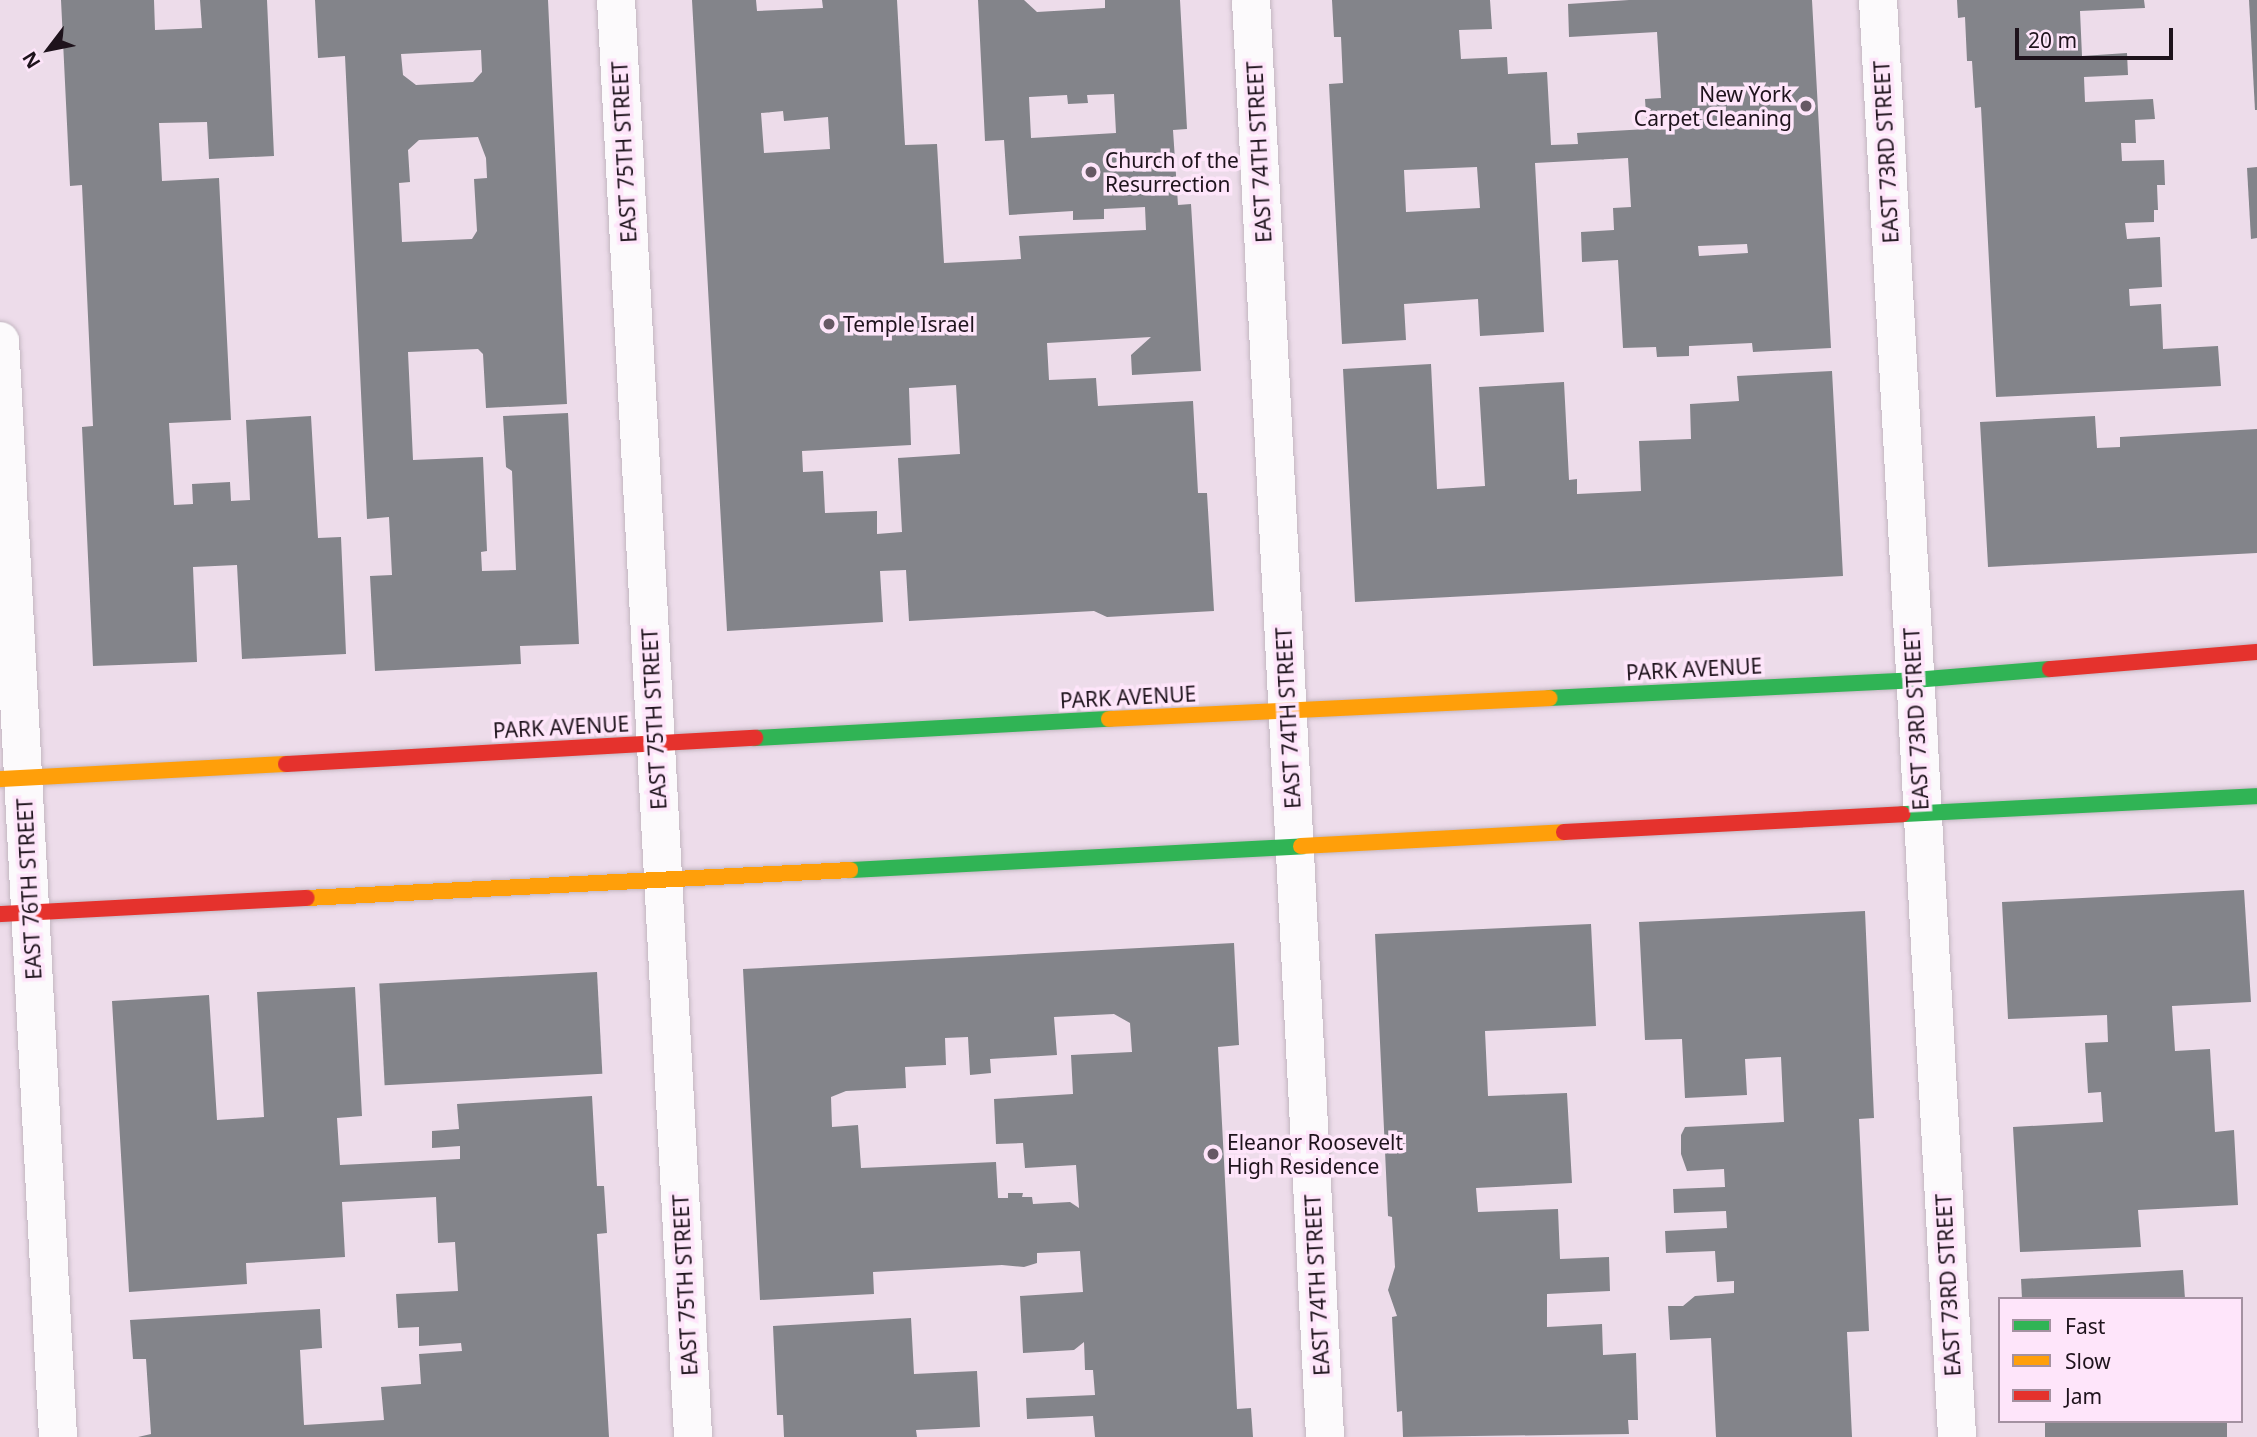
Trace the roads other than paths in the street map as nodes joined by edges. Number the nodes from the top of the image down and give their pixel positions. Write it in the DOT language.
graph roads {
  1 [pos="616,0"];
  2 [pos="1251,0"];
  3 [pos="1878,0"];
  4 [pos="0,341"];
  5 [pos="2257,652"];
  6 [pos="1914,680"];
  7 [pos="1287,710"];
  8 [pos="654,743"];
  9 [pos="11,779"];
  10 [pos="2257,796"];
  11 [pos="1922,814"];
  12 [pos="1295,845"];
  13 [pos="663,880"];
  14 [pos="15,913"];
  15 [pos="58,1437"];
  16 [pos="693,1437"];
  17 [pos="1325,1437"];
  18 [pos="1957,1437"];
  1 -- 8 [label="street, EAST 75TH STREET"];
  2 -- 7 [label="street, EAST 74TH STREET"];
  3 -- 6 [label="street, EAST 73RD STREET"];
  4 -- 9 [label="street, EAST 76TH STREET"];
  5 -- 6 [label="main road, PARK AVENUE"];
  6 -- 7 [label="main road, PARK AVENUE"];
  6 -- 11 [label="street, EAST 73RD STREET"];
  7 -- 8 [label="main road, PARK AVENUE"];
  7 -- 12 [label="street, EAST 74TH STREET"];
  8 -- 9 [label="main road, PARK AVENUE"];
  8 -- 13 [label="street, EAST 75TH STREET"];
  9 -- 14 [label="street, EAST 76TH STREET"];
  10 -- 11 [label="main road"];
  11 -- 12 [label="main road"];
  11 -- 18 [label="street, EAST 73RD STREET"];
  12 -- 13 [label="main road"];
  12 -- 17 [label="street, EAST 74TH STREET"];
  13 -- 14 [label="main road"];
  13 -- 16 [label="street, EAST 75TH STREET"];
  14 -- 15 [label="street, EAST 76TH STREET"];
}
